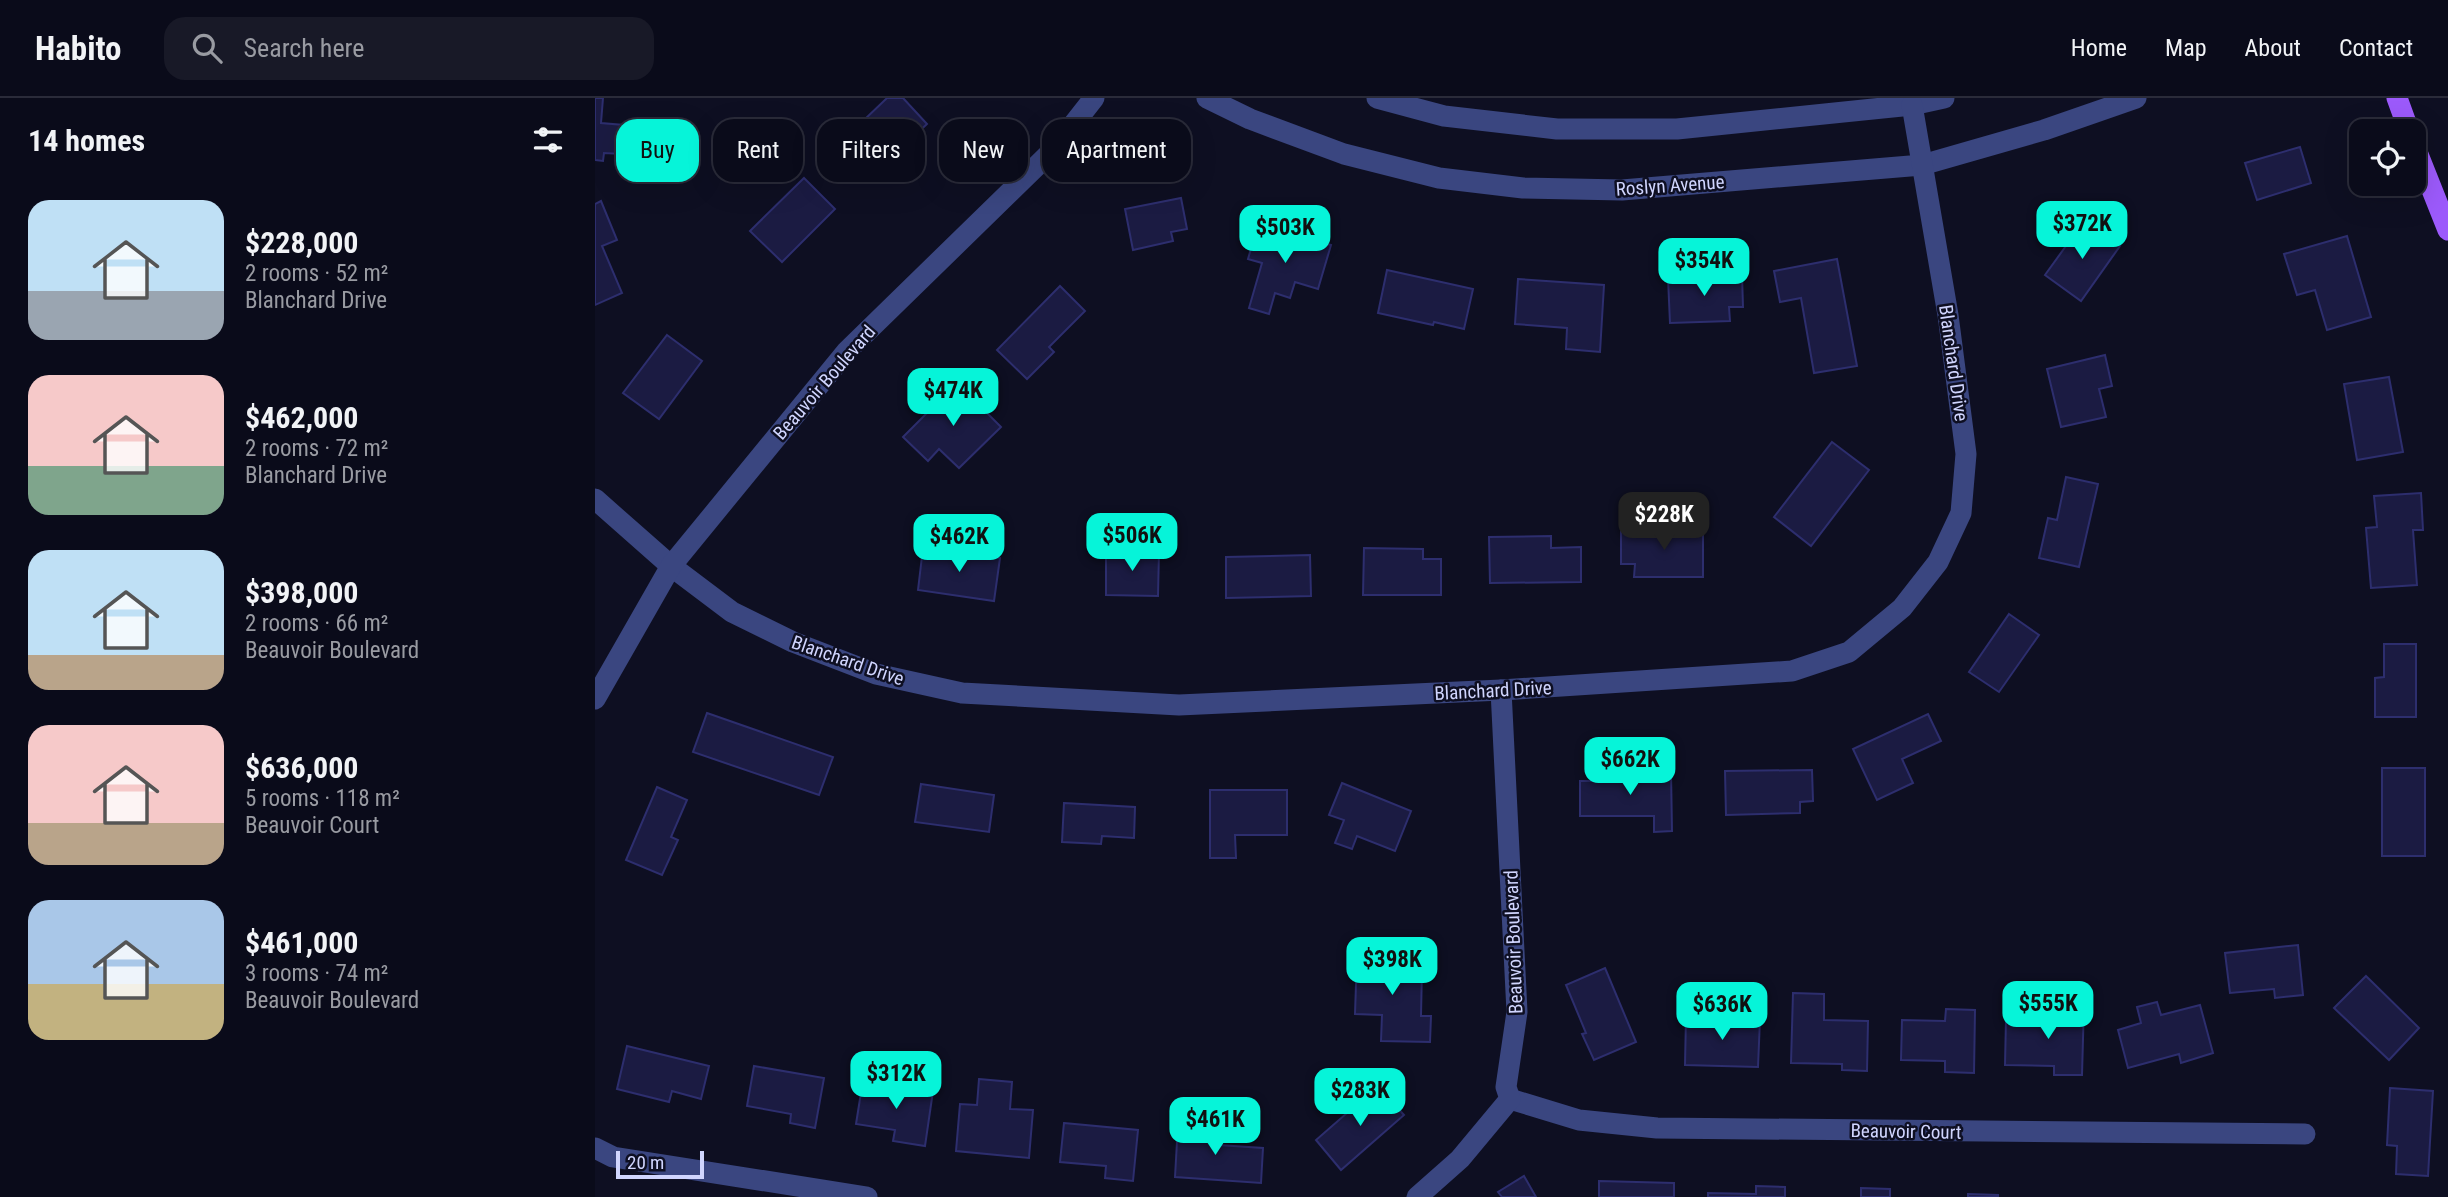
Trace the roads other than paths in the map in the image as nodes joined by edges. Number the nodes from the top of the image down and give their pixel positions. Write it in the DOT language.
graph roads {
  1 [pos="1094,98"];
  2 [pos="1207,98"];
  3 [pos="1377,98"];
  4 [pos="1944,98"];
  5 [pos="2136,98"];
  6 [pos="2397,98"];
  7 [pos="1912,105"];
  8 [pos="2405,119"];
  9 [pos="1921,165"];
  10 [pos="2426,175"];
  11 [pos="2448,230"];
  12 [pos="595,499"];
  13 [pos="671,566"];
  14 [pos="1501,690"];
  15 [pos="595,699"];
  16 [pos="1510,1099"];
  17 [pos="2305,1134"];
  18 [pos="595,1148"];
  19 [pos="867,1197"];
  20 [pos="1417,1197"];
  1 -- 13 [label="street, Beauvoir Boulevard"];
  2 -- 9 [label="street, Roslyn Avenue"];
  3 -- 7 [label="street"];
  4 -- 7 [label="street"];
  5 -- 9 [label="street, Roslyn Avenue"];
  6 -- 8 [label="main road"];
  7 -- 9 [label="street, Blanchard Drive"];
  9 -- 14 [label="street, Blanchard Drive"];
  10 -- 11 [label="main road"];
  12 -- 13 [label="street, Blanchard Drive"];
  13 -- 14 [label="street, Blanchard Drive"];
  13 -- 15 [label="street, Beauvoir Boulevard"];
  14 -- 16 [label="street, Beauvoir Boulevard"];
  16 -- 17 [label="street, Beauvoir Court"];
  16 -- 20 [label="street"];
  18 -- 19 [label="street"];
}
